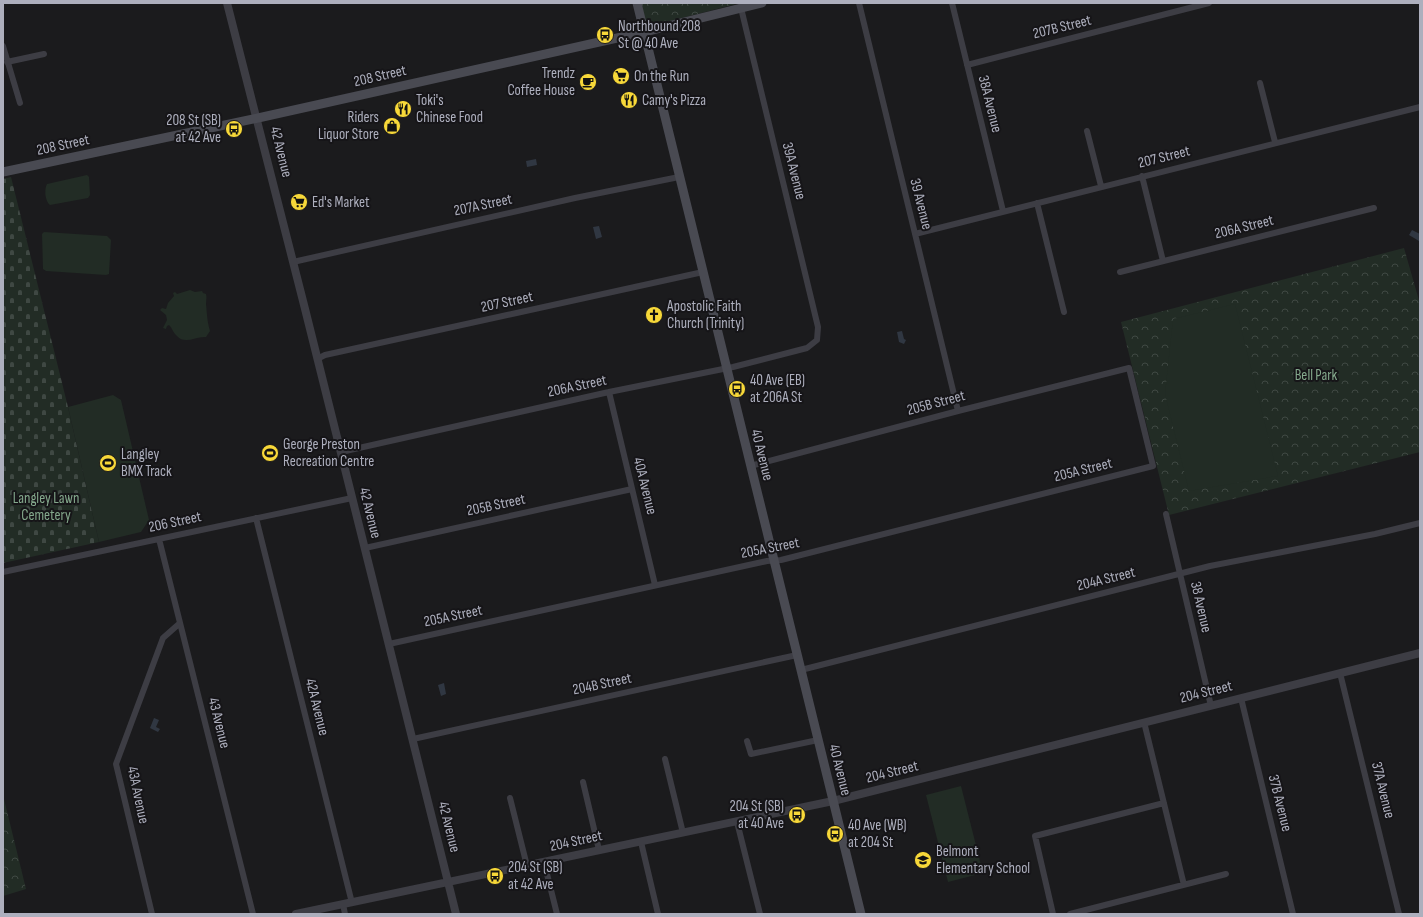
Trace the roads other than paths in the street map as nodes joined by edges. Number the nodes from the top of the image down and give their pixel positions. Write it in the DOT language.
graph roads {
  1 [pos="227,3"];
  2 [pos="637,3"];
  3 [pos="762,3"];
  4 [pos="859,3"];
  5 [pos="952,3"];
  6 [pos="1209,3"];
  7 [pos="741,8"];
  8 [pos="644,32"];
  9 [pos="3,46"];
  10 [pos="44,54"];
  11 [pos="8,62"];
  12 [pos="967,65"];
  13 [pos="1260,83"];
  14 [pos="20,103"];
  15 [pos="1420,107"];
  16 [pos="258,118"];
  17 [pos="1087,131"];
  18 [pos="1275,142"];
  19 [pos="3,172"];
  20 [pos="1142,176"];
  21 [pos="679,177"];
  22 [pos="1101,186"];
  23 [pos="1037,203"];
  24 [pos="1374,208"];
  25 [pos="1003,211"];
  26 [pos="915,234"];
  27 [pos="1163,261"];
  28 [pos="293,262"];
  29 [pos="703,272"];
  30 [pos="1120,272"];
  31 [pos="1064,312"];
  32 [pos="817,340"];
  33 [pos="317,359"];
  34 [pos="726,367"];
  35 [pos="609,392"];
  36 [pos="958,411"];
  37 [pos="340,452"];
  38 [pos="750,466"];
  39 [pos="1153,466"];
  40 [pos="632,489"];
  41 [pos="352,498"];
  42 [pos="1166,514"];
  43 [pos="256,518"];
  44 [pos="1420,523"];
  45 [pos="159,539"];
  46 [pos="365,548"];
  47 [pos="774,560"];
  48 [pos="3,572"];
  49 [pos="1180,574"];
  50 [pos="655,585"];
  51 [pos="180,623"];
  52 [pos="389,644"];
  53 [pos="1420,653"];
  54 [pos="797,655"];
  55 [pos="801,670"];
  56 [pos="1340,673"];
  57 [pos="1241,698"];
  58 [pos="1211,706"];
  59 [pos="1144,722"];
  60 [pos="413,739"];
  61 [pos="818,740"];
  62 [pos="747,741"];
  63 [pos="665,759"];
  64 [pos="583,782"];
  65 [pos="510,798"];
  66 [pos="833,801"];
  67 [pos="1164,803"];
  68 [pos="737,822"];
  69 [pos="683,833"];
  70 [pos="641,842"];
  71 [pos="599,850"];
  72 [pos="544,862"];
  73 [pos="527,866"];
  74 [pos="1226,874"];
  75 [pos="448,882"];
  76 [pos="1184,885"];
  77 [pos="352,902"];
  78 [pos="343,904"];
  79 [pos="152,914"];
  80 [pos="253,914"];
  81 [pos="296,914"];
  82 [pos="345,914"];
  83 [pos="456,914"];
  84 [pos="557,914"];
  85 [pos="658,914"];
  86 [pos="760,914"];
  87 [pos="861,914"];
  88 [pos="1053,914"];
  89 [pos="1070,914"];
  90 [pos="1293,914"];
  91 [pos="1400,914"];
  1 -- 16 [label="street, 42 Avenue"];
  2 -- 8 [label="main road, 40 Avenue"];
  3 -- 7 [label="main road, 208 Street"];
  4 -- 26 [label="street, 39 Avenue"];
  5 -- 12 [label="street, 38A Avenue"];
  6 -- 12 [label="street, 207B Street"];
  7 -- 8 [label="main road, 208 Street"];
  7 -- 32 [label="street, 39A Avenue"];
  8 -- 16 [label="main road, 208 Street"];
  8 -- 21 [label="main road, 40 Avenue"];
  9 -- 11 [label="street"];
  10 -- 11 [label="street"];
  11 -- 14 [label="street"];
  12 -- 25 [label="street, 38A Avenue"];
  13 -- 18 [label="street"];
  15 -- 18 [label="street, 207 Street"];
  16 -- 19 [label="main road, 208 Street"];
  16 -- 28 [label="street, 42 Avenue"];
  17 -- 22 [label="street"];
  18 -- 20 [label="street, 207 Street"];
  20 -- 22 [label="street, 207 Street"];
  20 -- 27 [label="street"];
  21 -- 28 [label="street, 207A Street"];
  21 -- 29 [label="main road, 40 Avenue"];
  22 -- 23 [label="street, 207 Street"];
  23 -- 25 [label="street, 207 Street"];
  23 -- 31 [label="street"];
  24 -- 27 [label="street, 206A Street"];
  25 -- 26 [label="street, 207 Street"];
  26 -- 36 [label="street, 39 Avenue"];
  27 -- 30 [label="street, 206A Street"];
  28 -- 33 [label="street, 42 Avenue"];
  29 -- 33 [label="street, 207 Street"];
  29 -- 34 [label="main road, 40 Avenue"];
  32 -- 34 [label="street, 206A Street"];
  33 -- 37 [label="street, 42 Avenue"];
  34 -- 35 [label="street, 206A Street"];
  34 -- 38 [label="main road, 40 Avenue"];
  35 -- 37 [label="street, 206A Street"];
  35 -- 40 [label="street, 40A Avenue"];
  36 -- 38 [label="street, 205B Street"];
  36 -- 39 [label="street, 205B Street"];
  37 -- 41 [label="street, 42 Avenue"];
  38 -- 47 [label="main road, 40 Avenue"];
  39 -- 47 [label="street, 205A Street"];
  40 -- 46 [label="street, 205B Street"];
  40 -- 50 [label="street, 40A Avenue"];
  41 -- 43 [label="street, 206 Street"];
  41 -- 46 [label="street, 42 Avenue"];
  42 -- 49 [label="street, 38 Avenue"];
  43 -- 45 [label="street, 206 Street"];
  43 -- 77 [label="street, 42A Avenue"];
  44 -- 49 [label="street, 204A Street"];
  45 -- 48 [label="street, 206 Street"];
  45 -- 51 [label="street, 43 Avenue"];
  46 -- 52 [label="street, 42 Avenue"];
  47 -- 50 [label="street, 205A Street"];
  47 -- 54 [label="main road, 40 Avenue"];
  49 -- 55 [label="street, 204A Street"];
  49 -- 58 [label="street, 38 Avenue"];
  50 -- 52 [label="street, 205A Street"];
  51 -- 79 [label="street, 43A Avenue"];
  51 -- 80 [label="street, 43 Avenue"];
  52 -- 60 [label="street, 42 Avenue"];
  53 -- 56 [label="street, 204 Street"];
  54 -- 55 [label="main road, 40 Avenue"];
  54 -- 60 [label="street, 204B Street"];
  55 -- 61 [label="main road, 40 Avenue"];
  56 -- 57 [label="street, 204 Street"];
  56 -- 91 [label="street, 37A Avenue"];
  57 -- 58 [label="street, 204 Street"];
  57 -- 90 [label="street, 37B Avenue"];
  58 -- 59 [label="street, 204 Street"];
  59 -- 66 [label="street, 204 Street"];
  59 -- 67 [label="street"];
  60 -- 75 [label="street, 42 Avenue"];
  61 -- 62 [label="street"];
  61 -- 66 [label="main road, 40 Avenue"];
  63 -- 69 [label="street"];
  64 -- 71 [label="street"];
  65 -- 73 [label="street"];
  66 -- 68 [label="street, 204 Street"];
  66 -- 87 [label="main road, 40 Avenue"];
  67 -- 76 [label="street"];
  67 -- 88 [label="street"];
  68 -- 69 [label="street, 204 Street"];
  68 -- 86 [label="street"];
  69 -- 70 [label="street, 204 Street"];
  70 -- 71 [label="street, 204 Street"];
  70 -- 85 [label="street"];
  71 -- 72 [label="street, 204 Street"];
  72 -- 73 [label="street, 204 Street"];
  72 -- 84 [label="street"];
  73 -- 75 [label="street, 204 Street"];
  74 -- 76 [label="street"];
  75 -- 77 [label="street, 204 Street"];
  75 -- 83 [label="street, 42 Avenue"];
  76 -- 89 [label="street"];
  77 -- 78 [label="street, 204 Street"];
  78 -- 81 [label="street, 204 Street"];
  78 -- 82 [label="street"];
}
